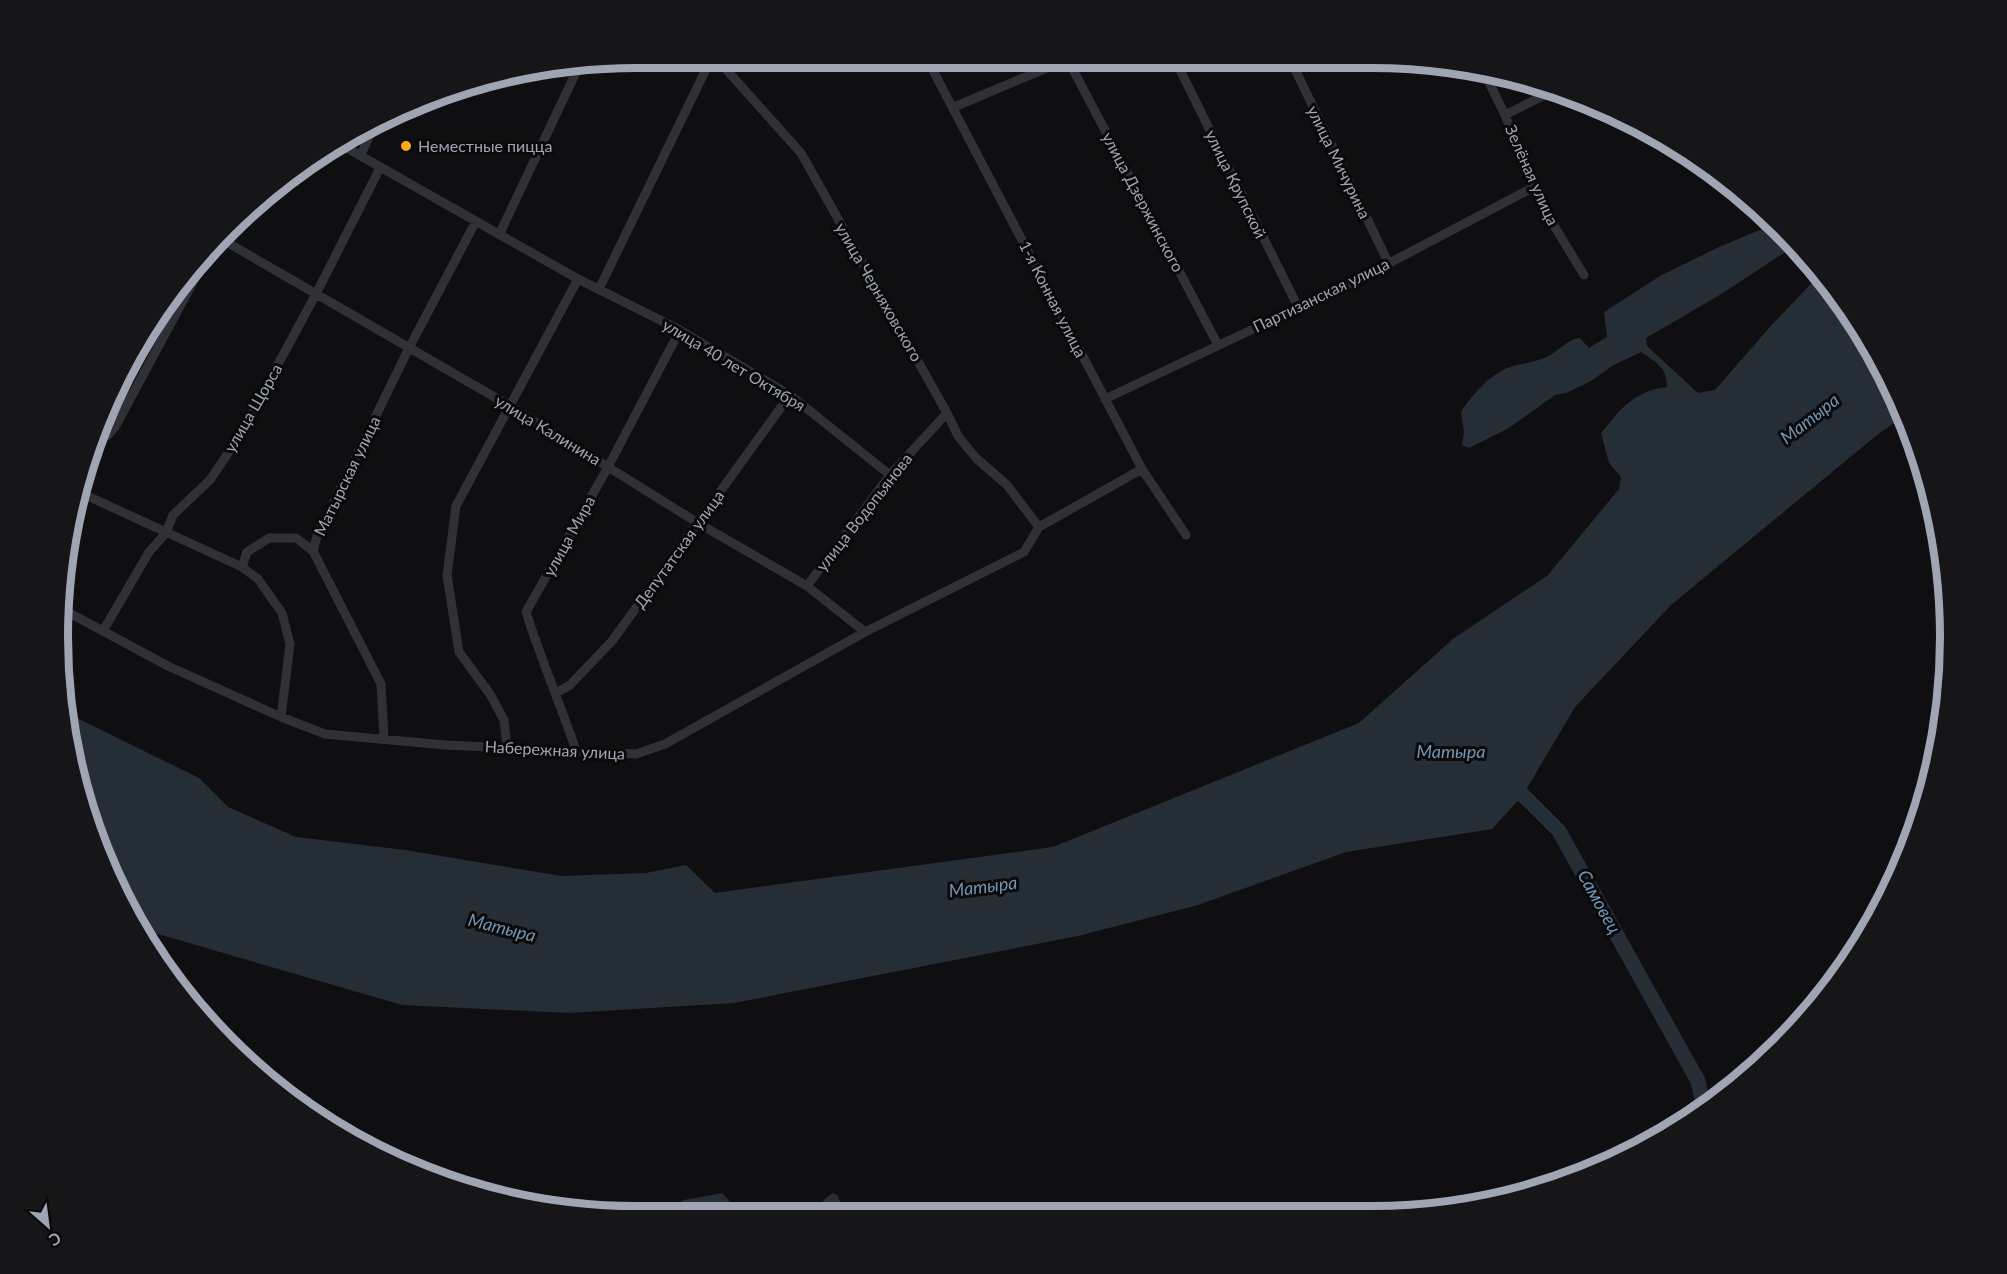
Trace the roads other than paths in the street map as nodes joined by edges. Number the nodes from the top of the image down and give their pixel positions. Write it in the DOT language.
graph roads {
  1 [pos="709,68"];
  2 [pos="724,68"];
  3 [pos="932,68"];
  4 [pos="1048,68"];
  5 [pos="1071,68"];
  6 [pos="1179,68"];
  7 [pos="1294,68"];
  8 [pos="577,71"];
  9 [pos="1488,80"];
  10 [pos="1544,95"];
  11 [pos="954,107"];
  12 [pos="1505,115"];
  13 [pos="371,134"];
  14 [pos="346,148"];
  15 [pos="360,156"];
  16 [pos="380,168"];
  17 [pos="1534,187"];
  18 [pos="476,221"];
  19 [pos="500,233"];
  20 [pos="227,242"];
  21 [pos="1388,262"];
  22 [pos="1584,275"];
  23 [pos="578,279"];
  24 [pos="194,280"];
  25 [pos="599,289"];
  26 [pos="316,294"];
  27 [pos="1298,307"];
  28 [pos="680,330"];
  29 [pos="1218,345"];
  30 [pos="409,348"];
  31 [pos="790,395"];
  32 [pos="1106,399"];
  33 [pos="510,406"];
  34 [pos="948,412"];
  35 [pos="105,436"];
  36 [pos="608,466"];
  37 [pos="1142,469"];
  38 [pos="890,475"];
  39 [pos="86,495"];
  40 [pos="698,523"];
  41 [pos="1039,527"];
  42 [pos="166,533"];
  43 [pos="1186,535"];
  44 [pos="313,551"];
  45 [pos="242,567"];
  46 [pos="807,586"];
  47 [pos="69,613"];
  48 [pos="103,631"];
  49 [pos="865,633"];
  50 [pos="556,693"];
  51 [pos="281,717"];
  52 [pos="384,738"];
  53 [pos="507,747"];
  54 [pos="576,750"];
  1 -- 25 [label="street"];
  2 -- 34 [label="street, улица Черняховского"];
  3 -- 11 [label="street, 1-я Конная улица"];
  4 -- 11 [label="street"];
  5 -- 29 [label="street, улица Дзержинского"];
  6 -- 27 [label="street, улица Крупской"];
  7 -- 21 [label="street, улица Мичурина"];
  8 -- 19 [label="street"];
  9 -- 12 [label="street, Зелёная улица"];
  10 -- 12 [label="street"];
  11 -- 32 [label="street, 1-я Конная улица"];
  12 -- 17 [label="street, Зелёная улица"];
  13 -- 15 [label="street"];
  14 -- 15 [label="street, улица 40 лет Октября"];
  15 -- 16 [label="street, улица 40 лет Октября"];
  16 -- 18 [label="street, улица 40 лет Октября"];
  16 -- 26 [label="street, улица Щорса"];
  17 -- 21 [label="street, Партизанская улица"];
  17 -- 22 [label="street, Зелёная улица"];
  18 -- 19 [label="street, улица 40 лет Октября"];
  18 -- 30 [label="street, Матырская улица"];
  19 -- 23 [label="street, улица 40 лет Октября"];
  20 -- 26 [label="street, улица Калинина"];
  21 -- 27 [label="street, Партизанская улица"];
  23 -- 25 [label="street, улица 40 лет Октября"];
  23 -- 33 [label="street"];
  24 -- 35 [label="street"];
  25 -- 28 [label="street, улица 40 лет Октября"];
  26 -- 30 [label="street, улица Калинина"];
  26 -- 42 [label="street, улица Щорса"];
  27 -- 29 [label="street, Партизанская улица"];
  28 -- 31 [label="street, улица 40 лет Октября"];
  28 -- 36 [label="street, улица Мира"];
  29 -- 32 [label="street, Партизанская улица"];
  30 -- 33 [label="street, улица Калинина"];
  30 -- 44 [label="street, Матырская улица"];
  31 -- 38 [label="street, улица 40 лет Октября"];
  31 -- 40 [label="street, Депутатская улица"];
  32 -- 37 [label="street, 1-я Конная улица"];
  33 -- 36 [label="street, улица Калинина"];
  33 -- 53 [label="street"];
  34 -- 38 [label="street, улица Водопьянова"];
  34 -- 41 [label="street, улица Черняховского"];
  36 -- 40 [label="street, улица Калинина"];
  36 -- 50 [label="street, улица Мира"];
  37 -- 41 [label="street, Набережная улица"];
  37 -- 43 [label="street, 1-я Конная улица"];
  38 -- 46 [label="street, улица Водопьянова"];
  39 -- 42 [label="street"];
  40 -- 46 [label="street, улица Калинина"];
  40 -- 50 [label="street, Депутатская улица"];
  41 -- 49 [label="street, Набережная улица"];
  42 -- 45 [label="street"];
  42 -- 48 [label="street, улица Щорса"];
  44 -- 45 [label="street"];
  44 -- 52 [label="street, Матырская улица"];
  45 -- 51 [label="street"];
  46 -- 49 [label="street, улица Калинина"];
  47 -- 48 [label="street, Набережная улица"];
  48 -- 51 [label="street, Набережная улица"];
  49 -- 54 [label="street, Набережная улица"];
  50 -- 54 [label="street, улица Мира"];
  51 -- 52 [label="street, Набережная улица"];
  52 -- 53 [label="street, Набережная улица"];
  53 -- 54 [label="street, Набережная улица"];
}
